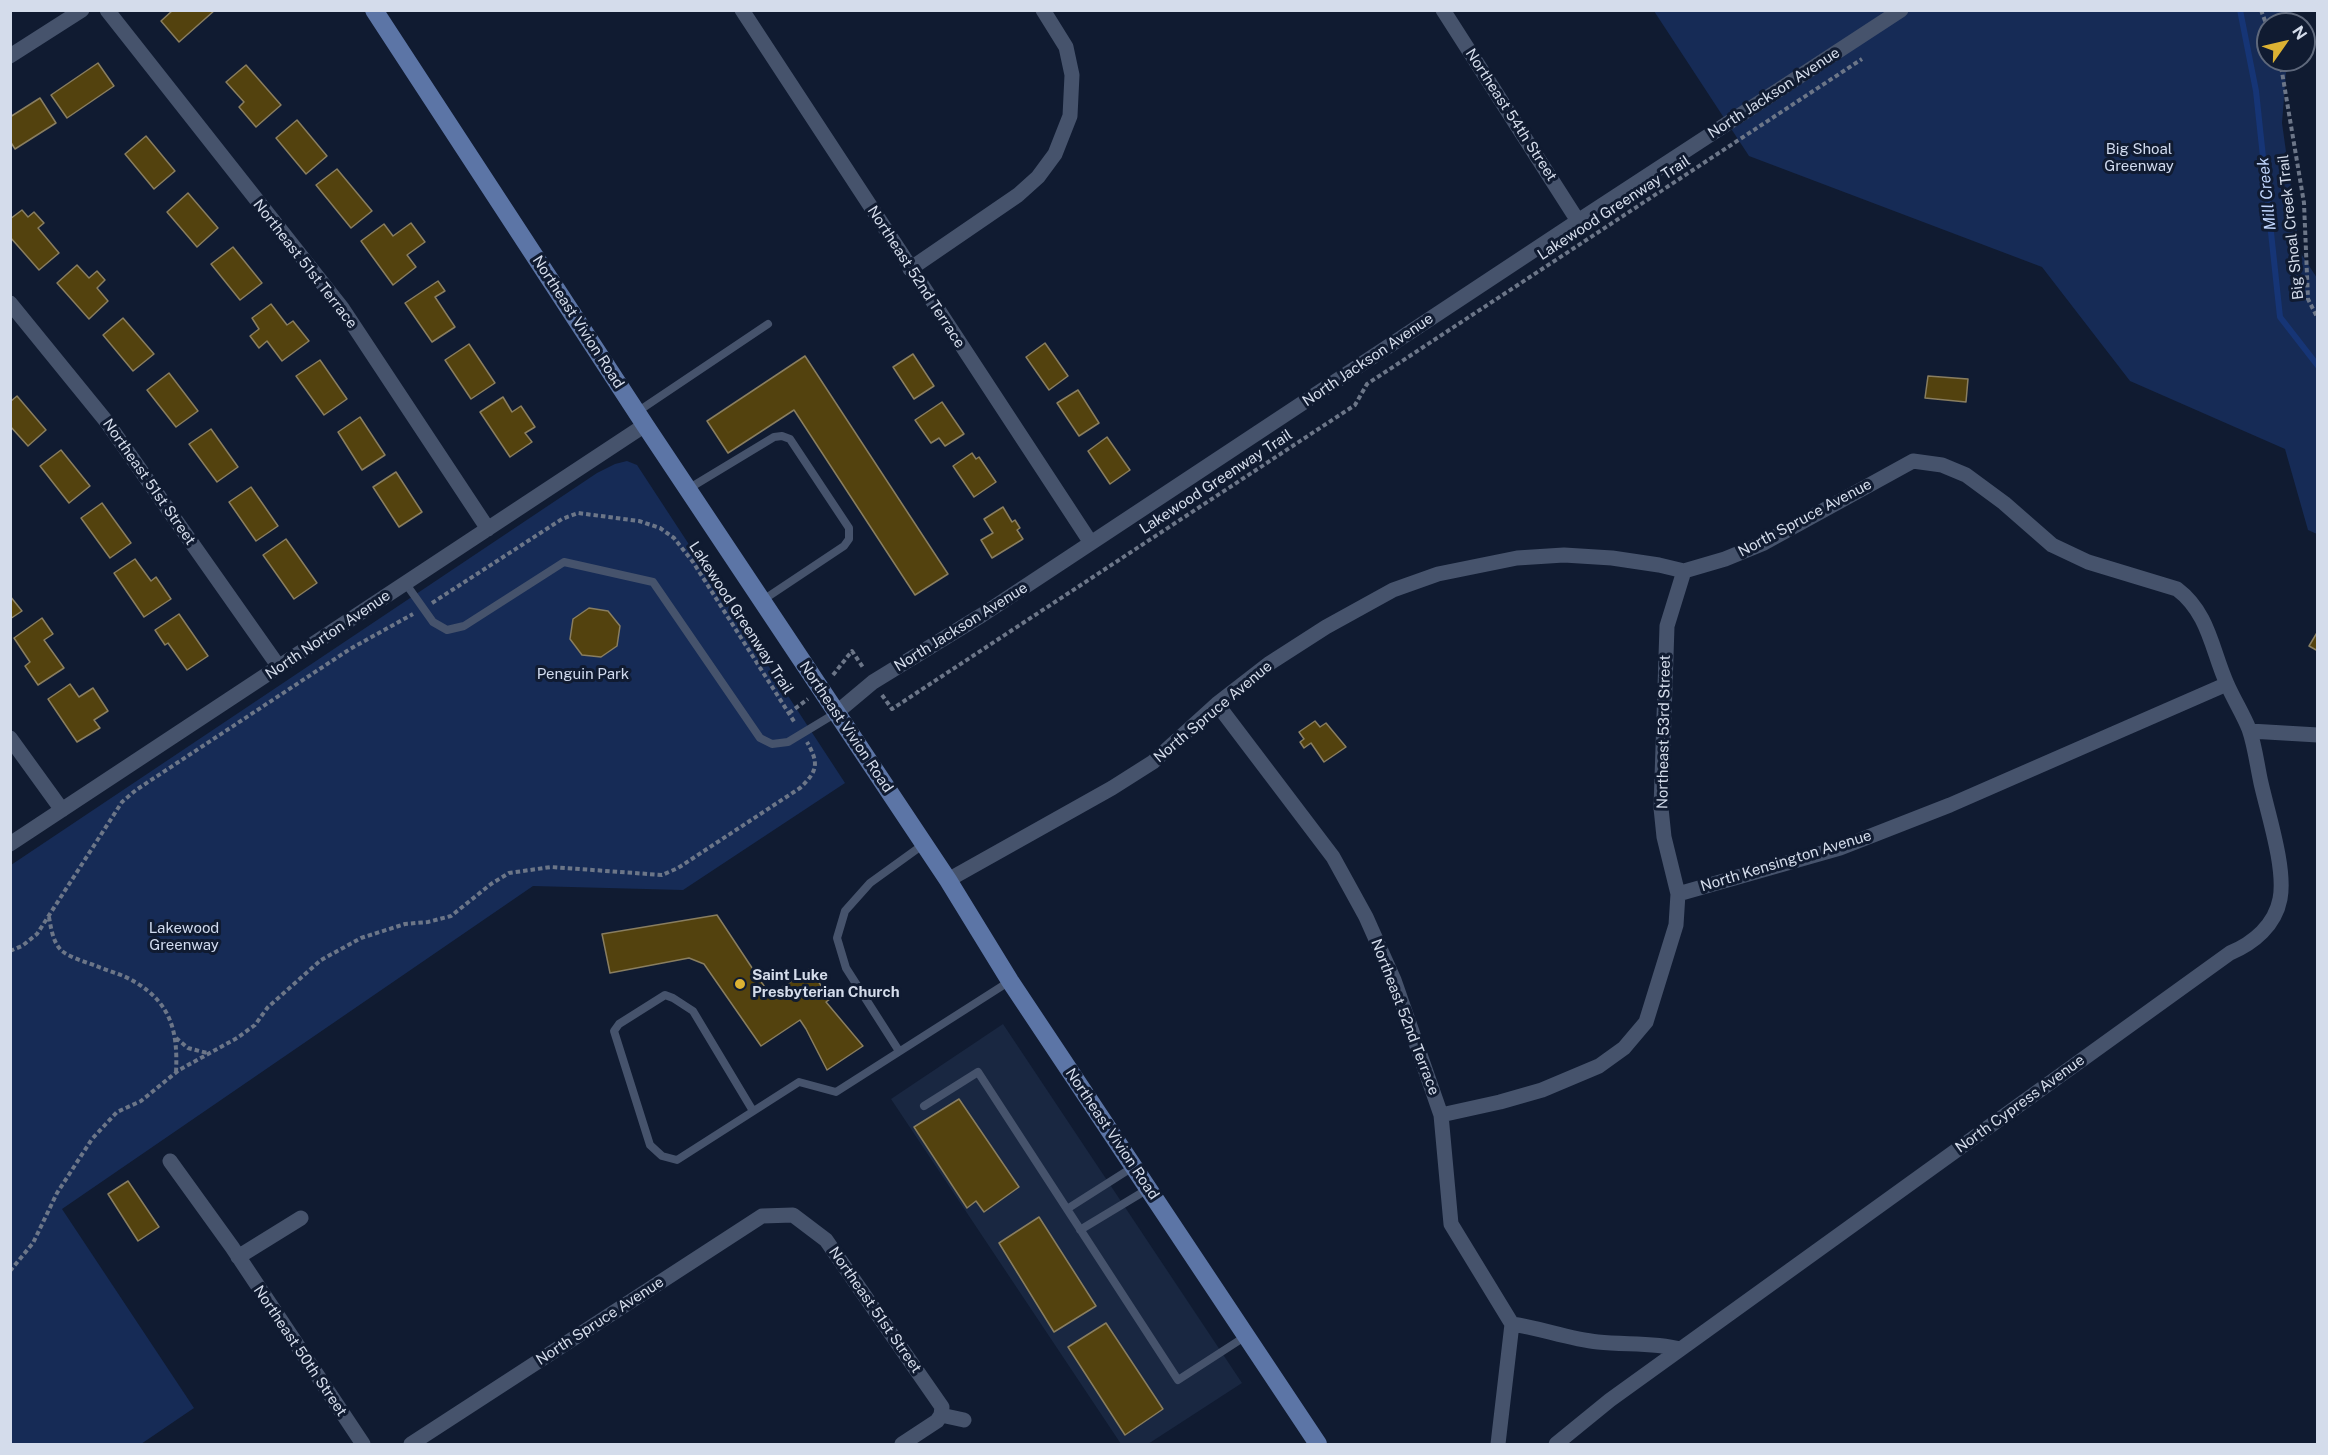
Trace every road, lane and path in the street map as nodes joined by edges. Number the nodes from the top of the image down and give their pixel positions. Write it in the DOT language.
graph roads {
  1 [pos="82,10"];
  2 [pos="107,10"];
  3 [pos="374,10"];
  4 [pos="742,10"];
  5 [pos="1043,10"];
  6 [pos="1443,10"];
  7 [pos="1901,10"];
  8 [pos="10,56"];
  9 [pos="1862,59"];
  10 [pos="2282,72"];
  11 [pos="1578,221"];
  12 [pos="910,269"];
  13 [pos="10,303"];
  14 [pos="2318,319"];
  15 [pos="768,324"];
  16 [pos="641,419"];
  17 [pos="688,489"];
  18 [pos="488,529"];
  19 [pos="1091,543"];
  20 [pos="1684,571"];
  21 [pos="405,584"];
  22 [pos="761,600"];
  23 [pos="424,609"];
  24 [pos="847,659"];
  25 [pos="860,663"];
  26 [pos="279,667"];
  27 [pos="2227,684"];
  28 [pos="880,694"];
  29 [pos="1217,704"];
  30 [pos="789,713"];
  31 [pos="836,713"];
  32 [pos="2250,731"];
  33 [pos="802,733"];
  34 [pos="2318,735"];
  35 [pos="10,738"];
  36 [pos="62,810"];
  37 [pos="10,844"];
  38 [pos="924,844"];
  39 [pos="948,880"];
  40 [pos="1678,894"];
  41 [pos="49,916"];
  42 [pos="10,951"];
  43 [pos="1010,981"];
  44 [pos="176,1038"];
  45 [pos="900,1051"];
  46 [pos="208,1053"];
  47 [pos="176,1073"];
  48 [pos="924,1106"];
  49 [pos="753,1111"];
  50 [pos="1441,1115"];
  51 [pos="170,1161"];
  52 [pos="1133,1167"];
  53 [pos="1148,1189"];
  54 [pos="1067,1209"];
  55 [pos="793,1215"];
  56 [pos="301,1218"];
  57 [pos="1080,1230"];
  58 [pos="238,1257"];
  59 [pos="10,1271"];
  60 [pos="1512,1324"];
  61 [pos="1246,1336"];
  62 [pos="1680,1349"];
  63 [pos="941,1415"];
  64 [pos="964,1420"];
  65 [pos="363,1444"];
  66 [pos="411,1444"];
  67 [pos="902,1444"];
  68 [pos="1318,1444"];
  69 [pos="1498,1444"];
  70 [pos="1556,1444"];
  1 -- 8 [label="street"];
  2 -- 18 [label="street, Northeast 51st Terrace"];
  3 -- 16 [label="main road, Northeast Vivion Road"];
  4 -- 12 [label="street, Northeast 52nd Terrace"];
  5 -- 12 [label="street"];
  6 -- 11 [label="street, Northeast 54th Street"];
  7 -- 11 [label="street, North Jackson Avenue"];
  9 -- 28 [label="path, Lakewood Greenway Trail"];
  10 -- 14 [label="path, Big Shoal Creek Trail"];
  11 -- 19 [label="street, North Jackson Avenue"];
  12 -- 19 [label="street, Northeast 52nd Terrace"];
  13 -- 26 [label="street, Northeast 51st Street"];
  15 -- 16 [label="lane"];
  16 -- 17 [label="main road, Northeast Vivion Road"];
  16 -- 18 [label="street, North Norton Avenue"];
  17 -- 22 [label="main road, Northeast Vivion Road"];
  17 -- 22 [label="lane"];
  18 -- 21 [label="street, North Norton Avenue"];
  19 -- 31 [label="street, North Jackson Avenue"];
  20 -- 27 [label="street, North Spruce Avenue"];
  20 -- 29 [label="street, North Spruce Avenue"];
  20 -- 40 [label="street, Northeast 53rd Street"];
  21 -- 23 [label="lane"];
  21 -- 26 [label="street, North Norton Avenue"];
  22 -- 31 [label="main road, Northeast Vivion Road"];
  23 -- 30 [label="path, Lakewood Greenway Trail"];
  23 -- 33 [label="lane"];
  23 -- 41 [label="path, Lakewood Greenway Trail"];
  24 -- 25 [label="path"];
  26 -- 36 [label="street, North Norton Avenue"];
  27 -- 32 [label="street, North Spruce Avenue"];
  27 -- 40 [label="street, North Kensington Avenue"];
  29 -- 39 [label="street, North Spruce Avenue"];
  29 -- 50 [label="street, Northeast 52nd Terrace"];
  31 -- 33 [label="lane"];
  31 -- 38 [label="main road, Northeast Vivion Road"];
  32 -- 34 [label="street"];
  32 -- 62 [label="street, North Cypress Avenue"];
  33 -- 46 [label="path"];
  35 -- 36 [label="street"];
  36 -- 37 [label="street, North Norton Avenue"];
  38 -- 39 [label="main road, Northeast Vivion Road"];
  38 -- 45 [label="lane"];
  39 -- 43 [label="main road, Northeast Vivion Road"];
  40 -- 50 [label="street"];
  41 -- 42 [label="path, Lakewood Greenway Trail"];
  41 -- 44 [label="path"];
  43 -- 45 [label="lane"];
  43 -- 52 [label="main road, Northeast Vivion Road"];
  44 -- 46 [label="path"];
  44 -- 47 [label="path"];
  45 -- 49 [label="lane"];
  46 -- 47 [label="path"];
  47 -- 59 [label="path"];
  48 -- 54 [label="lane"];
  49 -- 49 [label="lane"];
  50 -- 60 [label="street, Northeast 52nd Terrace"];
  51 -- 58 [label="street, Northeast 50th Street"];
  52 -- 53 [label="main road, Northeast Vivion Road"];
  52 -- 54 [label="lane"];
  53 -- 57 [label="lane"];
  53 -- 61 [label="main road, Northeast Vivion Road"];
  54 -- 57 [label="lane"];
  55 -- 63 [label="street, Northeast 51st Street"];
  55 -- 66 [label="street, North Spruce Avenue"];
  56 -- 58 [label="street"];
  57 -- 61 [label="lane"];
  58 -- 65 [label="street, Northeast 50th Street"];
  60 -- 62 [label="street"];
  60 -- 69 [label="street"];
  61 -- 68 [label="main road, Northeast Vivion Road"];
  62 -- 70 [label="street, North Cypress Avenue"];
  63 -- 64 [label="street"];
  63 -- 67 [label="street"];
}
